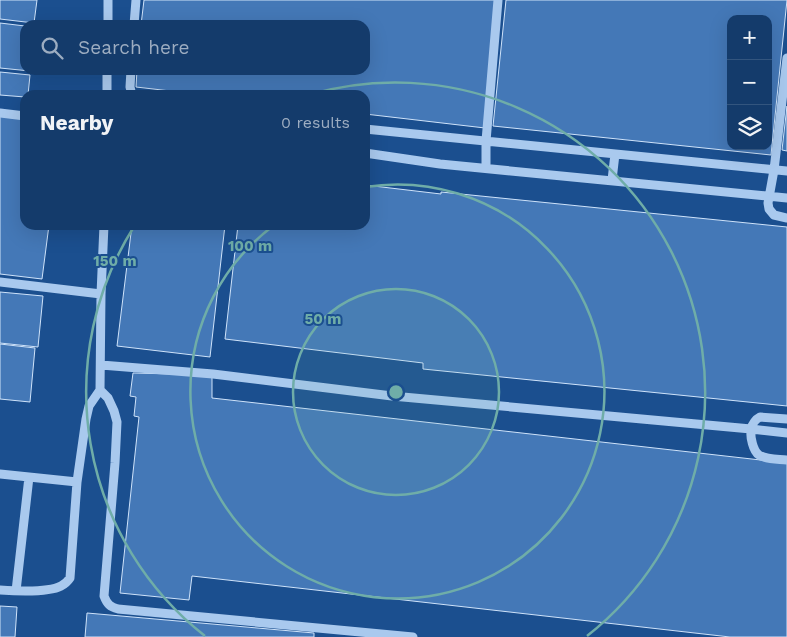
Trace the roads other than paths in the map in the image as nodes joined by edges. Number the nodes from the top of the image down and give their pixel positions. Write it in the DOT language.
graph roads {
  1 [pos="108,0"];
  2 [pos="136,0"];
  3 [pos="498,0"];
  4 [pos="108,20"];
  5 [pos="134,20"];
  6 [pos="787,58"];
  7 [pos="107,75"];
  8 [pos="131,75"];
  9 [pos="107,90"];
  10 [pos="131,90"];
  11 [pos="0,113"];
  12 [pos="20,115"];
  13 [pos="370,129"];
  14 [pos="486,141"];
  15 [pos="370,154"];
  16 [pos="615,154"];
  17 [pos="486,167"];
  18 [pos="774,170"];
  19 [pos="787,171"];
  20 [pos="612,180"];
  21 [pos="769,196"];
  22 [pos="787,198"];
  23 [pos="787,218"];
  24 [pos="104,230"];
  25 [pos="0,282"];
  26 [pos="101,294"];
  27 [pos="101,365"];
  28 [pos="100,390"];
  29 [pos="787,419"];
  30 [pos="751,429"];
  31 [pos="787,433"];
  32 [pos="787,460"];
  33 [pos="0,474"];
  34 [pos="29,477"];
  35 [pos="77,482"];
  36 [pos="0,590"];
  37 [pos="16,591"];
  38 [pos="413,637"];
  1 -- 4 [label="lane"];
  2 -- 5 [label="lane"];
  3 -- 14 [label="lane"];
  6 -- 18 [label="lane"];
  7 -- 9 [label="lane"];
  8 -- 10 [label="lane"];
  11 -- 12 [label="lane"];
  13 -- 14 [label="lane"];
  14 -- 16 [label="lane"];
  14 -- 17 [label="lane"];
  15 -- 17 [label="lane"];
  16 -- 18 [label="lane"];
  16 -- 20 [label="lane"];
  17 -- 20 [label="lane"];
  18 -- 19 [label="lane"];
  18 -- 21 [label="lane"];
  20 -- 21 [label="lane"];
  21 -- 22 [label="lane"];
  21 -- 23 [label="lane"];
  24 -- 26 [label="lane"];
  25 -- 26 [label="lane"];
  26 -- 27 [label="lane"];
  27 -- 28 [label="lane"];
  27 -- 30 [label="lane"];
  28 -- 35 [label="lane"];
  28 -- 38 [label="lane"];
  29 -- 30 [label="lane"];
  30 -- 31 [label="lane"];
  30 -- 32 [label="lane"];
  33 -- 34 [label="lane"];
  34 -- 35 [label="lane"];
  34 -- 37 [label="lane"];
  35 -- 37 [label="lane"];
  36 -- 37 [label="lane"];
}
